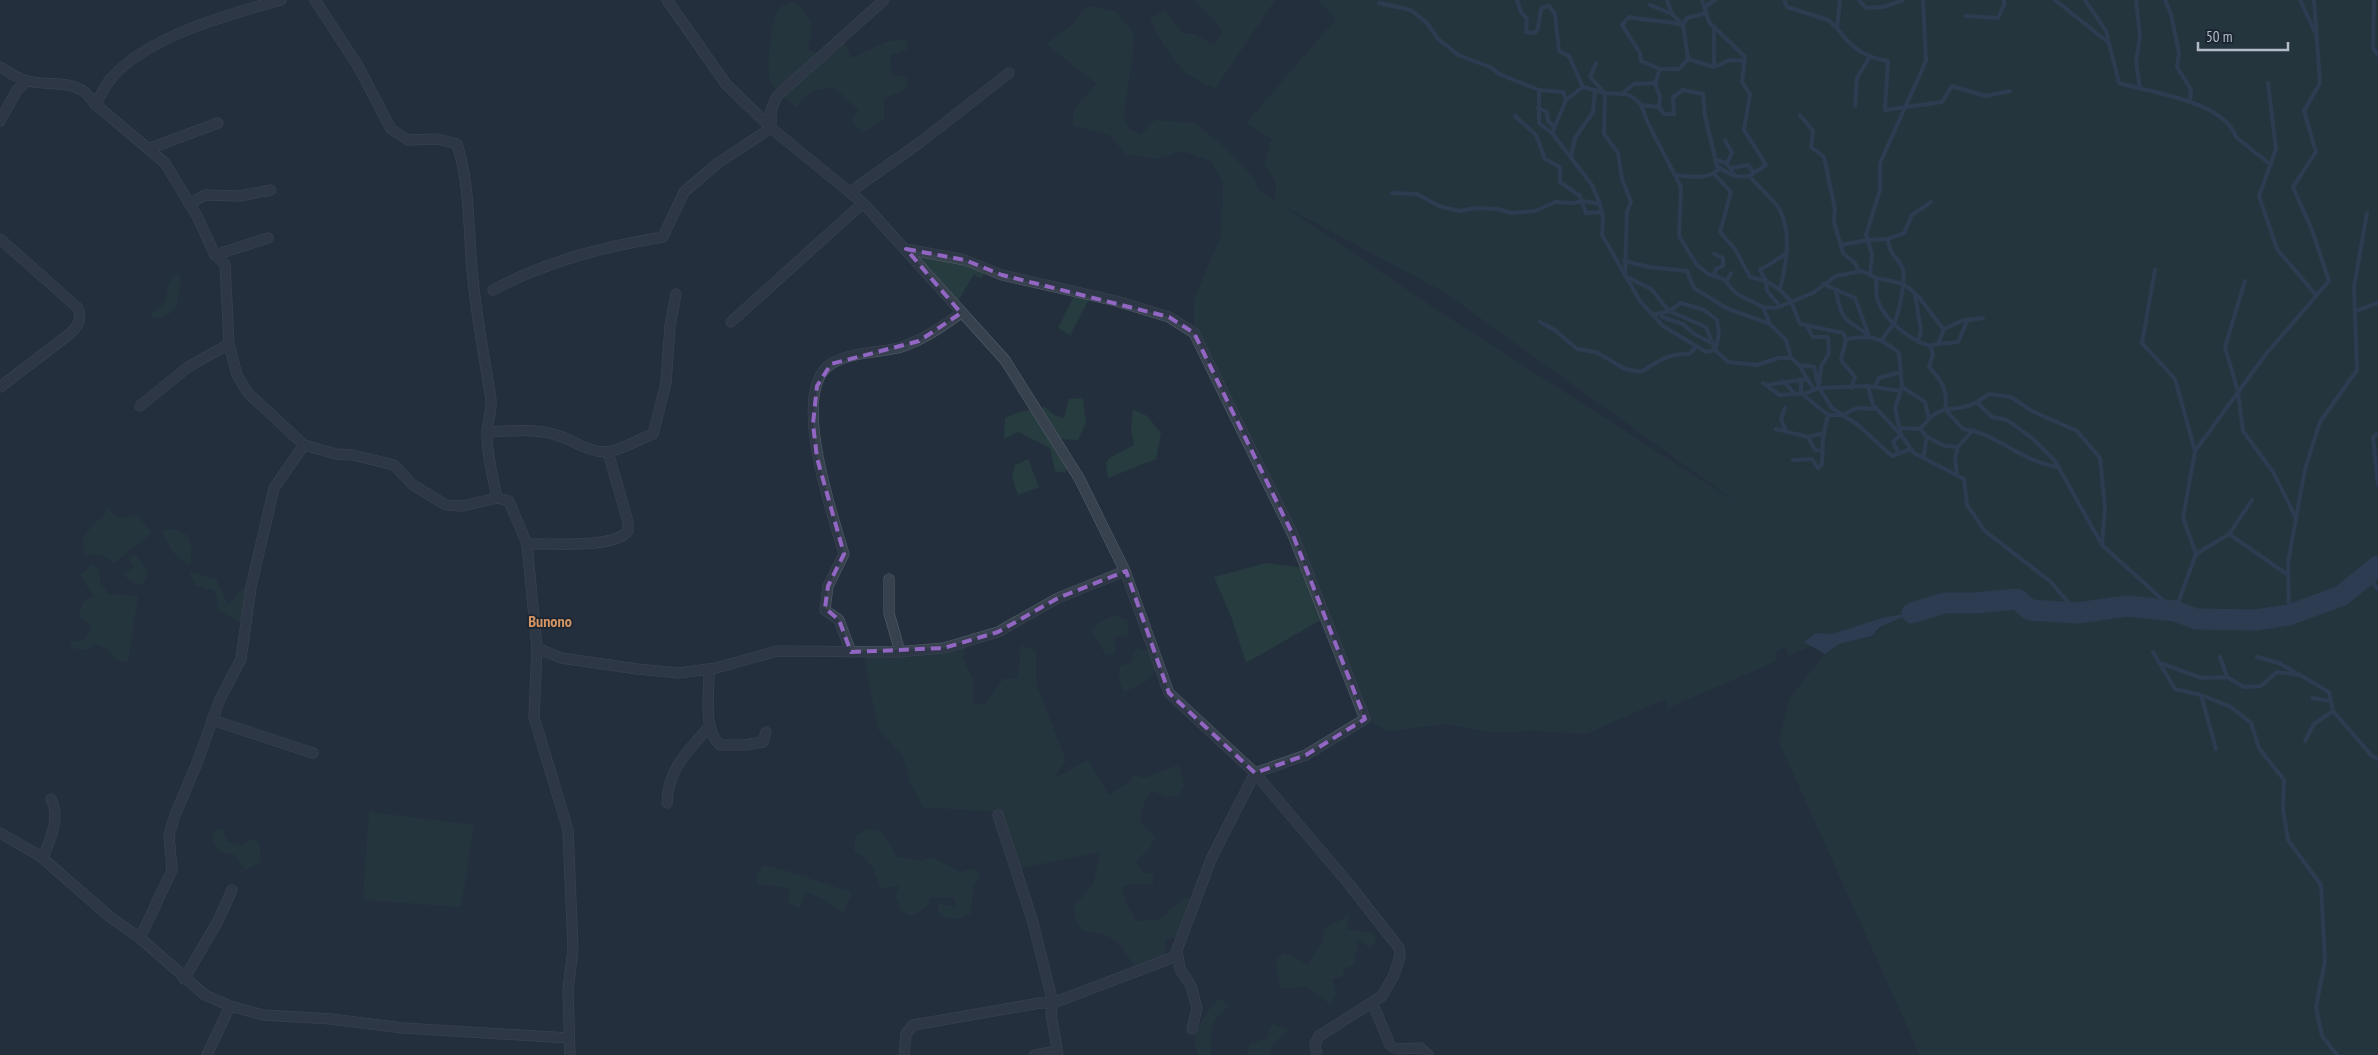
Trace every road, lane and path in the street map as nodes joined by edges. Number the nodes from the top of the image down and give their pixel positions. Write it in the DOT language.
graph roads {
  1 [pos="281,0"];
  2 [pos="315,0"];
  3 [pos="668,0"];
  4 [pos="884,0"];
  5 [pos="0,66"];
  6 [pos="1009,73"];
  7 [pos="27,81"];
  8 [pos="95,104"];
  9 [pos="0,121"];
  10 [pos="218,124"];
  11 [pos="771,128"];
  12 [pos="148,149"];
  13 [pos="271,190"];
  14 [pos="850,192"];
  15 [pos="863,203"];
  16 [pos="189,204"];
  17 [pos="268,238"];
  18 [pos="0,239"];
  19 [pos="906,249"];
  20 [pos="215,255"];
  21 [pos="493,290"];
  22 [pos="676,294"];
  23 [pos="962,313"];
  24 [pos="731,322"];
  25 [pos="229,344"];
  26 [pos="0,387"];
  27 [pos="140,406"];
  28 [pos="487,432"];
  29 [pos="304,445"];
  30 [pos="608,452"];
  31 [pos="498,498"];
  32 [pos="527,544"];
  33 [pos="1125,571"];
  34 [pos="889,579"];
  35 [pos="537,648"];
  36 [pos="850,652"];
  37 [pos="900,652"];
  38 [pos="709,670"];
  39 [pos="212,720"];
  40 [pos="710,726"];
  41 [pos="766,732"];
  42 [pos="312,753"];
  43 [pos="1255,773"];
  44 [pos="51,799"];
  45 [pos="667,803"];
  46 [pos="998,815"];
  47 [pos="0,833"];
  48 [pos="43,858"];
  49 [pos="232,890"];
  50 [pos="140,938"];
  51 [pos="1177,952"];
  52 [pos="184,979"];
  53 [pos="1372,1002"];
  54 [pos="1053,1003"];
  55 [pos="230,1006"];
  56 [pos="1192,1029"];
  57 [pos="568,1038"];
  58 [pos="1058,1053"];
  59 [pos="207,1055"];
  60 [pos="570,1055"];
  61 [pos="904,1055"];
  62 [pos="1035,1055"];
  63 [pos="1316,1055"];
  64 [pos="1428,1055"];
  1 -- 8 [label="street"];
  2 -- 28 [label="street"];
  3 -- 11 [label="street"];
  4 -- 11 [label="street"];
  5 -- 7 [label="street"];
  6 -- 14 [label="street"];
  7 -- 8 [label="street"];
  7 -- 9 [label="street"];
  8 -- 12 [label="street"];
  10 -- 12 [label="street"];
  11 -- 14 [label="street"];
  11 -- 21 [label="street"];
  12 -- 16 [label="street"];
  13 -- 16 [label="street"];
  14 -- 15 [label="street"];
  15 -- 19 [label="street"];
  15 -- 24 [label="street"];
  16 -- 20 [label="street"];
  17 -- 20 [label="street"];
  18 -- 26 [label="street"];
  19 -- 23 [label="street"];
  19 -- 43 [label="street"];
  20 -- 25 [label="street"];
  22 -- 30 [label="street"];
  23 -- 33 [label="street"];
  23 -- 36 [label="street"];
  25 -- 27 [label="street"];
  25 -- 29 [label="street"];
  28 -- 30 [label="street"];
  28 -- 31 [label="street"];
  29 -- 31 [label="street"];
  29 -- 39 [label="street"];
  30 -- 32 [label="street"];
  31 -- 32 [label="street"];
  32 -- 35 [label="street"];
  33 -- 37 [label="street"];
  33 -- 43 [label="street"];
  34 -- 37 [label="street"];
  35 -- 38 [label="street"];
  35 -- 57 [label="street"];
  36 -- 37 [label="street"];
  36 -- 38 [label="street"];
  38 -- 40 [label="street"];
  39 -- 42 [label="street"];
  39 -- 50 [label="street"];
  40 -- 41 [label="street"];
  40 -- 45 [label="street"];
  43 -- 51 [label="street"];
  43 -- 53 [label="street"];
  44 -- 48 [label="street"];
  46 -- 54 [label="street"];
  47 -- 48 [label="street"];
  48 -- 50 [label="street"];
  49 -- 52 [label="street"];
  50 -- 52 [label="street"];
  51 -- 54 [label="street"];
  51 -- 56 [label="street"];
  52 -- 55 [label="street"];
  53 -- 63 [label="street"];
  53 -- 64 [label="street"];
  54 -- 58 [label="street"];
  54 -- 61 [label="street"];
  55 -- 57 [label="street"];
  55 -- 59 [label="street"];
  57 -- 60 [label="street"];
  58 -- 62 [label="street"];
}
